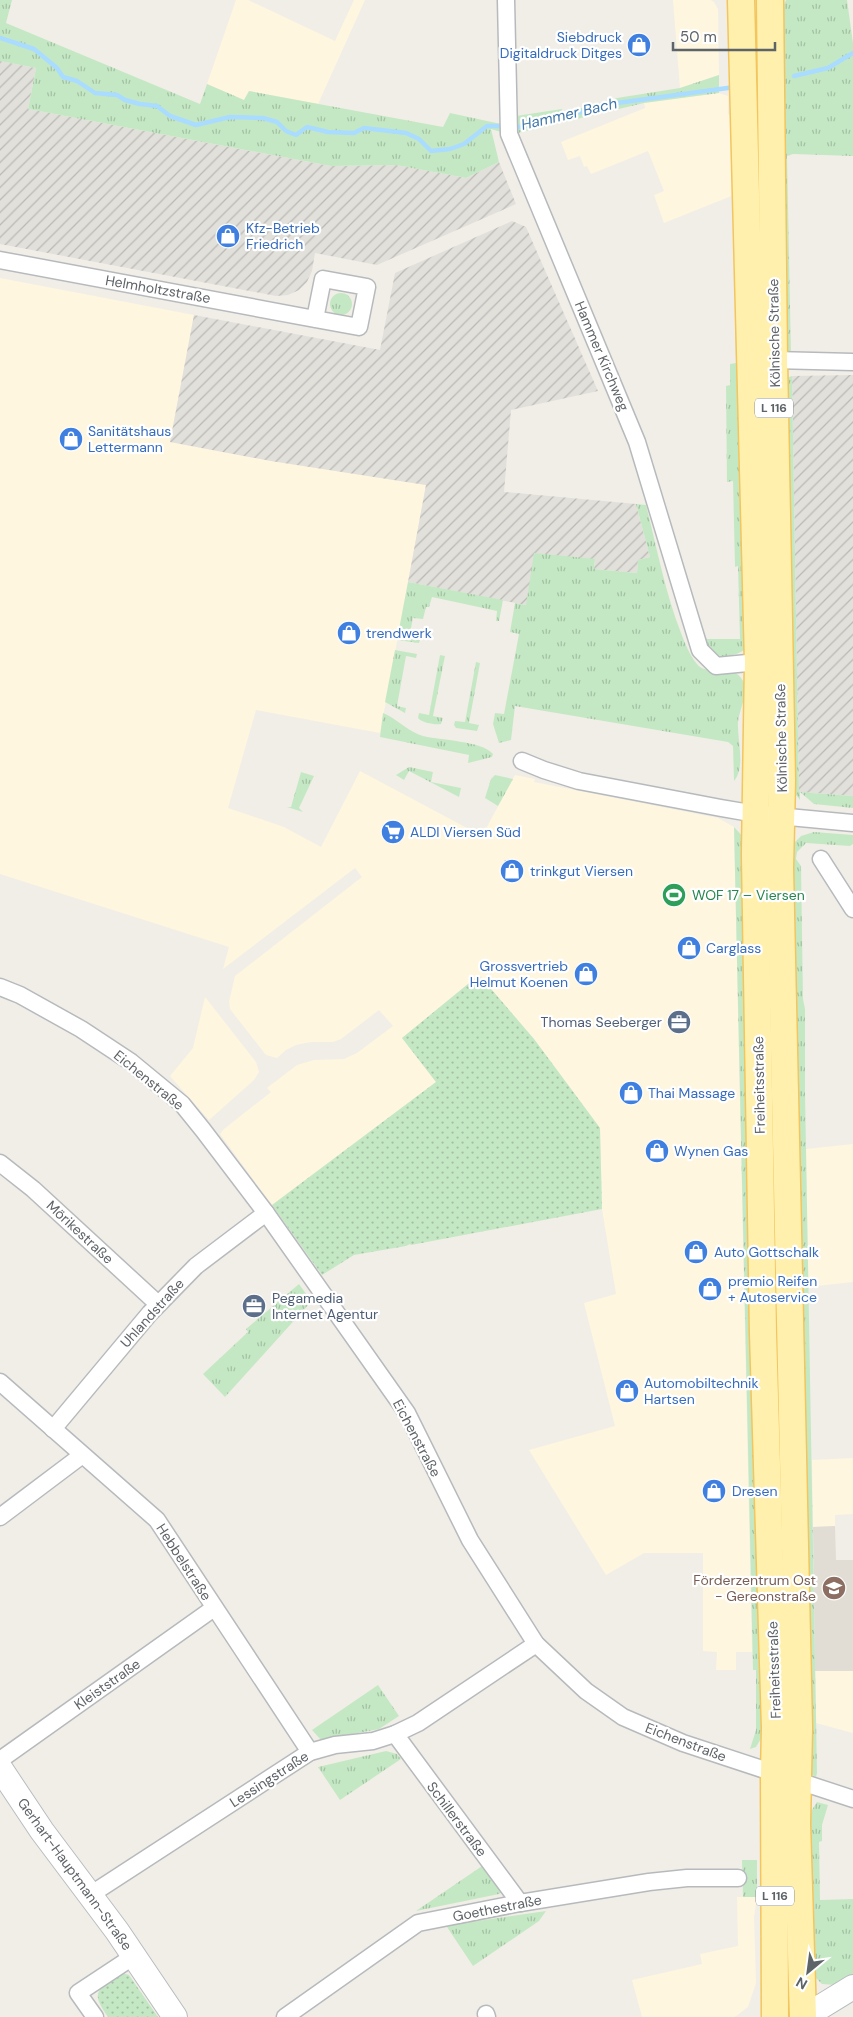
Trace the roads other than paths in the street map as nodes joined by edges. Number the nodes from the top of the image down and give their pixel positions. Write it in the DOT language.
graph roads {
  1 [pos="506,0"];
  2 [pos="741,0"];
  3 [pos="770,0"];
  4 [pos="0,260"];
  5 [pos="315,319"];
  6 [pos="774,360"];
  7 [pos="853,362"];
  8 [pos="758,662"];
  9 [pos="522,761"];
  10 [pos="769,815"];
  11 [pos="853,822"];
  12 [pos="821,859"];
  13 [pos="853,909"];
  14 [pos="0,987"];
  15 [pos="0,1163"];
  16 [pos="266,1213"];
  17 [pos="158,1304"];
  18 [pos="0,1382"];
  19 [pos="53,1429"];
  20 [pos="81,1456"];
  21 [pos="0,1517"];
  22 [pos="214,1608"];
  23 [pos="536,1644"];
  24 [pos="395,1734"];
  25 [pos="310,1752"];
  26 [pos="0,1760"];
  27 [pos="0,1768"];
  28 [pos="774,1774"];
  29 [pos="798,1782"];
  30 [pos="853,1799"];
  31 [pos="738,1878"];
  32 [pos="90,1895"];
  33 [pos="520,1903"];
  34 [pos="134,1956"];
  35 [pos="853,1987"];
  36 [pos="95,2017"];
  37 [pos="174,2017"];
  38 [pos="285,2017"];
  39 [pos="775,2017"];
  40 [pos="804,2017"];
  1 -- 8 [label="street, Hammer Kirchweg"];
  2 -- 8 [label="main road, Kölnische Straße / L 116"];
  3 -- 6 [label="main road, Kölnische Straße / L 116"];
  4 -- 5 [label="street, Helmholtzstraße"];
  6 -- 7 [label="street"];
  6 -- 10 [label="main road, Kölnische Straße / L 116"];
  8 -- 10 [label="main road, Kölnische Straße / L 116"];
  9 -- 10 [label="street"];
  10 -- 11 [label="street"];
  10 -- 28 [label="main road, Freiheitsstraße / L 116"];
  10 -- 29 [label="main road, Freiheitsstraße / L 116"];
  12 -- 13 [label="street"];
  14 -- 16 [label="street, Eichenstraße"];
  15 -- 17 [label="street, Mörikestraße"];
  16 -- 17 [label="street, Uhlandstraße"];
  16 -- 23 [label="street, Eichenstraße"];
  17 -- 19 [label="street, Uhlandstraße"];
  18 -- 19 [label="street, Hebbelstraße"];
  19 -- 20 [label="street, Hebbelstraße"];
  20 -- 21 [label="street"];
  20 -- 22 [label="street, Hebbelstraße"];
  22 -- 25 [label="street, Hebbelstraße"];
  22 -- 26 [label="street, Kleiststraße"];
  23 -- 24 [label="street, Lessingstraße"];
  23 -- 28 [label="street, Eichenstraße"];
  24 -- 25 [label="street, Lessingstraße"];
  24 -- 33 [label="street, Schillerstraße"];
  25 -- 32 [label="street, Lessingstraße"];
  27 -- 32 [label="street, Gerhart-Hauptmann-Straße"];
  28 -- 29 [label="street, Eichenstraße"];
  28 -- 39 [label="main road, Freiheitsstraße / L 116"];
  29 -- 30 [label="street, Eichenstraße"];
  29 -- 40 [label="main road, Freiheitsstraße / L 116"];
  31 -- 33 [label="street, Goethestraße"];
  32 -- 34 [label="street, Gerhart-Hauptmann-Straße"];
  33 -- 38 [label="street, Goethestraße"];
  34 -- 36 [label="street"];
  34 -- 37 [label="street, Gerhart-Hauptmann-Straße"];
  35 -- 40 [label="street"];
}
